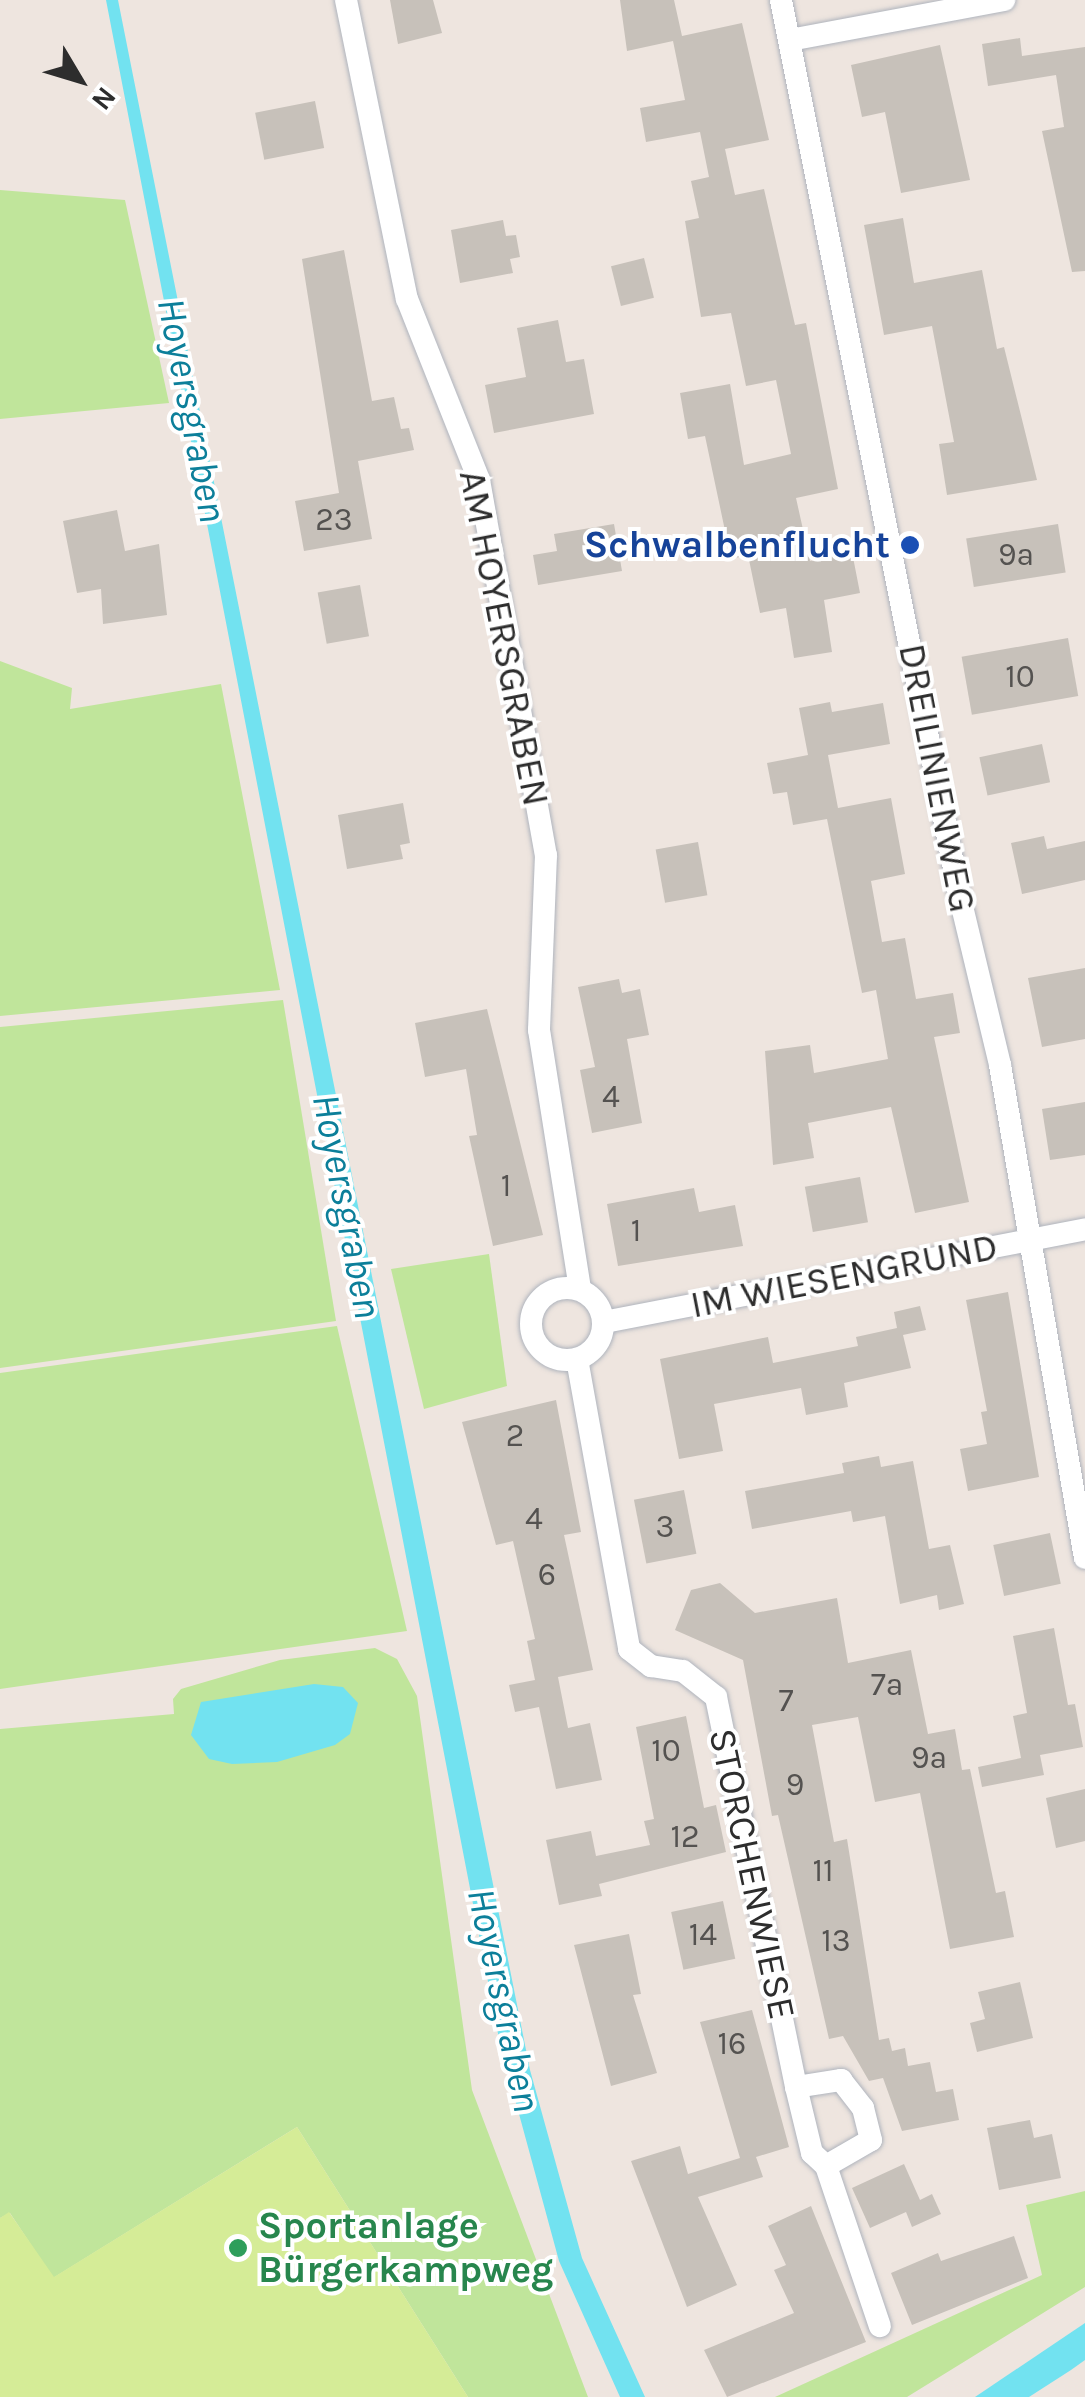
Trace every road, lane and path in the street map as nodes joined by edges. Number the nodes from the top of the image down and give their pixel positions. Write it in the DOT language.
graph roads {
  1 [pos="346,0"];
  2 [pos="782,0"];
  3 [pos="1004,0"];
  4 [pos="790,40"];
  5 [pos="1085,1229"];
  6 [pos="1029,1241"];
  7 [pos="580,1289"];
  8 [pos="604,1322"];
  9 [pos="577,1359"];
  10 [pos="1085,1558"];
  11 [pos="796,2087"];
  12 [pos="826,2166"];
  13 [pos="880,2326"];
  1 -- 7 [label="street, AM HOYERSGRABEN"];
  2 -- 4 [label="street, DREILINIENWEG"];
  3 -- 4 [label="street"];
  4 -- 6 [label="street, DREILINIENWEG"];
  5 -- 6 [label="street, IM WIESENGRUND"];
  6 -- 8 [label="street, IM WIESENGRUND"];
  6 -- 10 [label="street, DREILINIENWEG"];
  7 -- 8 [label="street"];
  7 -- 9 [label="street"];
  8 -- 9 [label="street"];
  9 -- 11 [label="street, STORCHENWIESE"];
  11 -- 12 [label="street, STORCHENWIESE"];
  11 -- 12 [label="street"];
  12 -- 13 [label="street, STORCHENWIESE"];
}
